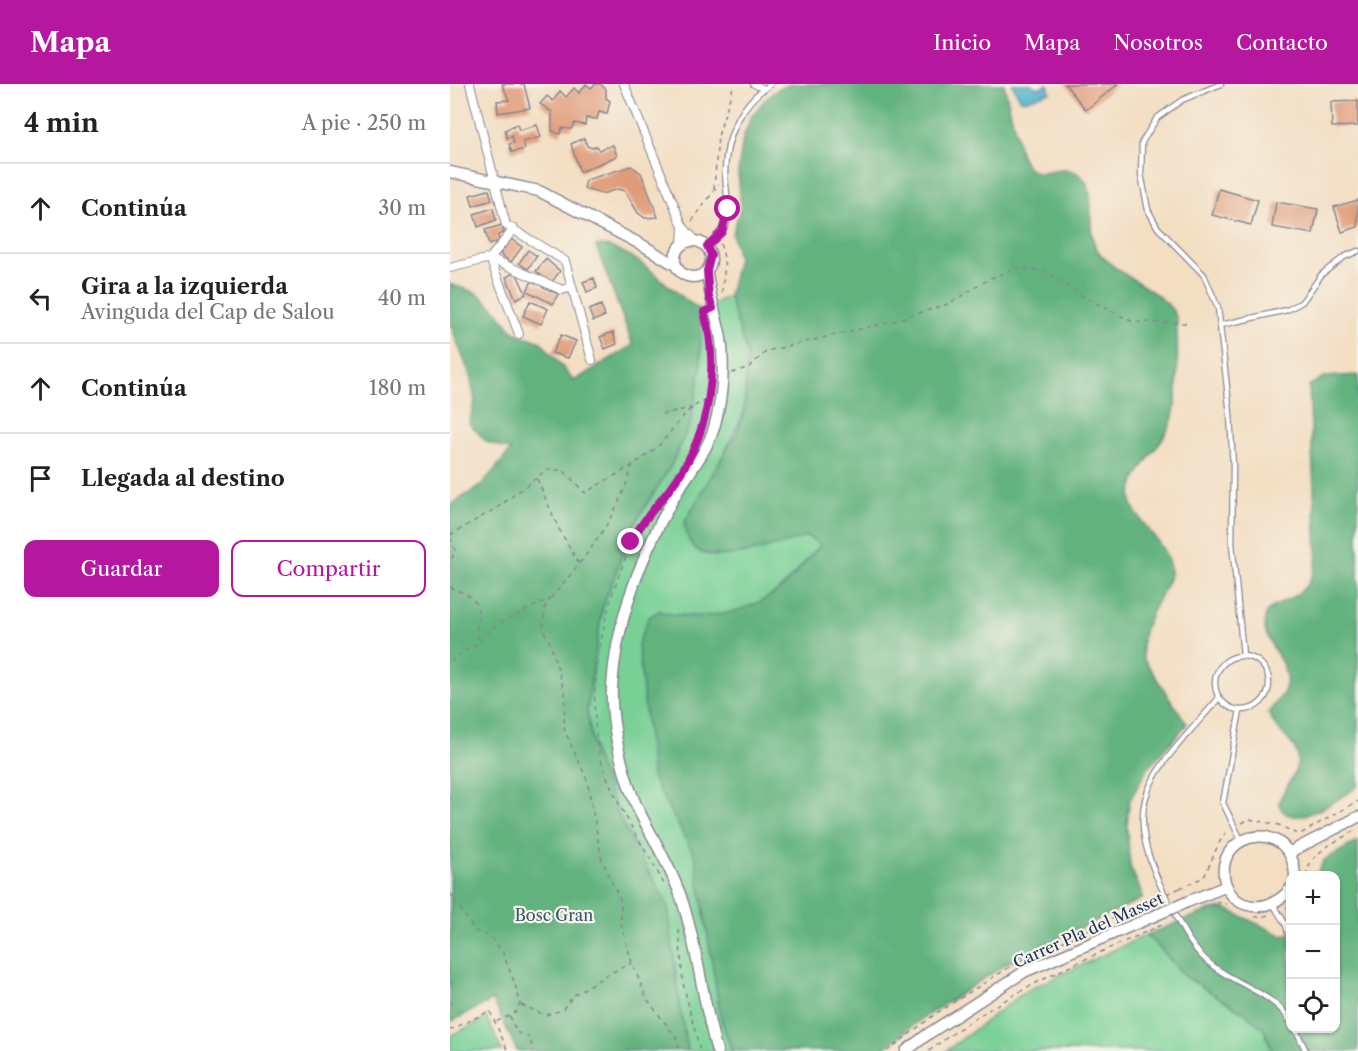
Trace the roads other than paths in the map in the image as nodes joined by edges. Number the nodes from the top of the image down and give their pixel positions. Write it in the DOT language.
graph roads {
  1 [pos="470,84"];
  2 [pos="624,84"];
  3 [pos="754,84"];
  4 [pos="771,84"];
  5 [pos="1221,84"];
  6 [pos="764,88"];
  7 [pos="450,172"];
  8 [pos="497,183"];
  9 [pos="683,227"];
  10 [pos="514,229"];
  11 [pos="695,240"];
  12 [pos="644,246"];
  13 [pos="680,246"];
  14 [pos="707,246"];
  15 [pos="1358,251"];
  16 [pos="490,258"];
  17 [pos="675,265"];
  18 [pos="450,268"];
  19 [pos="707,271"];
  20 [pos="690,278"];
  21 [pos="572,287"];
  22 [pos="709,297"];
  23 [pos="1221,325"];
  24 [pos="519,334"];
  25 [pos="592,360"];
  26 [pos="1243,655"];
  27 [pos="1219,698"];
  28 [pos="1240,710"];
  29 [pos="1358,817"];
  30 [pos="1241,841"];
  31 [pos="1290,852"];
  32 [pos="1294,871"];
  33 [pos="1227,886"];
  34 [pos="1286,893"];
  35 [pos="1273,904"];
  36 [pos="1286,926"];
  37 [pos="1286,1013"];
  38 [pos="1297,1033"];
  39 [pos="717,1051"];
  40 [pos="906,1051"];
  41 [pos="1306,1051"];
  1 -- 8 [label="street"];
  2 -- 9 [label="street"];
  3 -- 6 [label="street"];
  4 -- 6 [label="lane"];
  5 -- 23 [label="lane"];
  6 -- 14 [label="lane"];
  7 -- 8 [label="street"];
  8 -- 10 [label="street"];
  8 -- 12 [label="street"];
  9 -- 11 [label="street"];
  9 -- 13 [label="street"];
  10 -- 16 [label="street"];
  10 -- 21 [label="street"];
  11 -- 13 [label="street"];
  11 -- 14 [label="street"];
  12 -- 13 [label="street"];
  12 -- 17 [label="street"];
  13 -- 17 [label="street"];
  14 -- 19 [label="street"];
  15 -- 23 [label="lane"];
  16 -- 18 [label="street"];
  16 -- 21 [label="street"];
  16 -- 24 [label="street"];
  17 -- 20 [label="street"];
  19 -- 20 [label="street"];
  19 -- 22 [label="street"];
  20 -- 22 [label="street"];
  21 -- 25 [label="street"];
  22 -- 39 [label="street"];
  23 -- 26 [label="lane"];
  26 -- 27 [label="lane"];
  26 -- 28 [label="lane"];
  27 -- 28 [label="lane"];
  27 -- 37 [label="lane"];
  28 -- 30 [label="lane"];
  29 -- 31 [label="street"];
  30 -- 31 [label="street"];
  30 -- 33 [label="street"];
  31 -- 32 [label="street"];
  33 -- 35 [label="street"];
  33 -- 40 [label="street, Carrer Pla del Masset, bridge"];
  34 -- 35 [label="street"];
  35 -- 36 [label="lane"];
  38 -- 41 [label="lane"];
}
